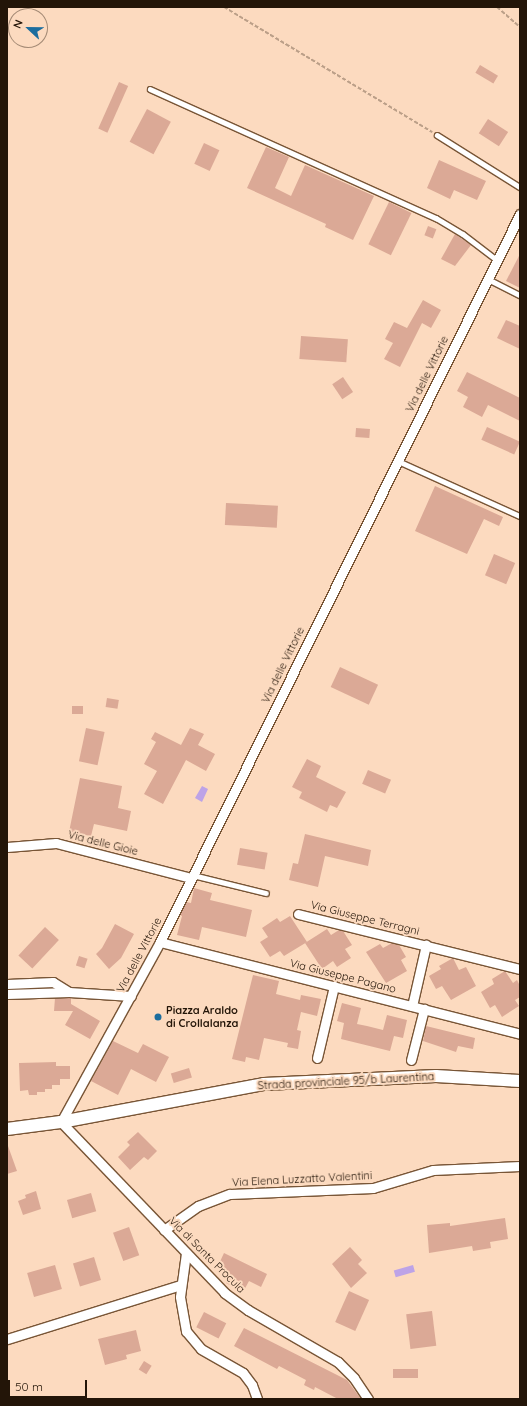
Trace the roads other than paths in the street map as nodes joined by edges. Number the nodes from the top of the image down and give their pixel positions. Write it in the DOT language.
graph roads {
  1 [pos="150,89"];
  2 [pos="437,134"];
  3 [pos="520,186"];
  4 [pos="520,214"];
  5 [pos="497,260"];
  6 [pos="488,279"];
  7 [pos="520,295"];
  8 [pos="398,461"];
  9 [pos="520,516"];
  10 [pos="7,847"];
  11 [pos="192,877"];
  12 [pos="266,893"];
  13 [pos="298,914"];
  14 [pos="160,942"];
  15 [pos="426,945"];
  16 [pos="520,969"];
  17 [pos="7,984"];
  18 [pos="334,986"];
  19 [pos="69,992"];
  20 [pos="7,994"];
  21 [pos="131,996"];
  22 [pos="412,1006"];
  23 [pos="424,1009"];
  24 [pos="520,1034"];
  25 [pos="317,1058"];
  26 [pos="411,1060"];
  27 [pos="520,1081"];
  28 [pos="61,1122"];
  29 [pos="7,1130"];
  30 [pos="520,1166"];
  31 [pos="164,1230"];
  32 [pos="186,1253"];
  33 [pos="180,1285"];
  34 [pos="7,1339"];
  35 [pos="257,1399"];
  36 [pos="368,1399"];
  1 -- 5 [label="lane"];
  2 -- 3 [label="lane"];
  4 -- 5 [label="street, Via delle Vittorie"];
  5 -- 6 [label="street, Via delle Vittorie"];
  6 -- 7 [label="lane"];
  6 -- 8 [label="street, Via delle Vittorie"];
  8 -- 9 [label="lane"];
  8 -- 11 [label="street, Via delle Vittorie"];
  10 -- 11 [label="street, Via delle Gioie"];
  11 -- 12 [label="lane"];
  11 -- 14 [label="street, Via delle Vittorie"];
  13 -- 15 [label="street, Via Giuseppe Terragni"];
  14 -- 18 [label="street, Via Giuseppe Pagano"];
  14 -- 21 [label="street, Via delle Vittorie"];
  15 -- 16 [label="street, Via Giuseppe Terragni"];
  15 -- 22 [label="street, Via Giuseppe Terragni"];
  17 -- 19 [label="street"];
  18 -- 22 [label="street, Via Giuseppe Pagano"];
  18 -- 25 [label="street"];
  19 -- 20 [label="street"];
  19 -- 21 [label="street"];
  21 -- 28 [label="street, Via delle Vittorie"];
  22 -- 23 [label="street, Via Giuseppe Pagano"];
  23 -- 24 [label="street, Via Giuseppe Pagano"];
  23 -- 26 [label="street"];
  27 -- 28 [label="main road, Strada provinciale 95/b Laurentina"];
  28 -- 29 [label="main road, Strada provinciale 95/b Laurentina"];
  28 -- 31 [label="street, Via di Santa Procula"];
  30 -- 31 [label="street, Via Elena Luzzatto Valentini"];
  31 -- 32 [label="street, Via di Santa Procula"];
  32 -- 33 [label="street"];
  32 -- 36 [label="street, Via di Santa Procula"];
  33 -- 34 [label="street"];
  33 -- 35 [label="street"];
}
